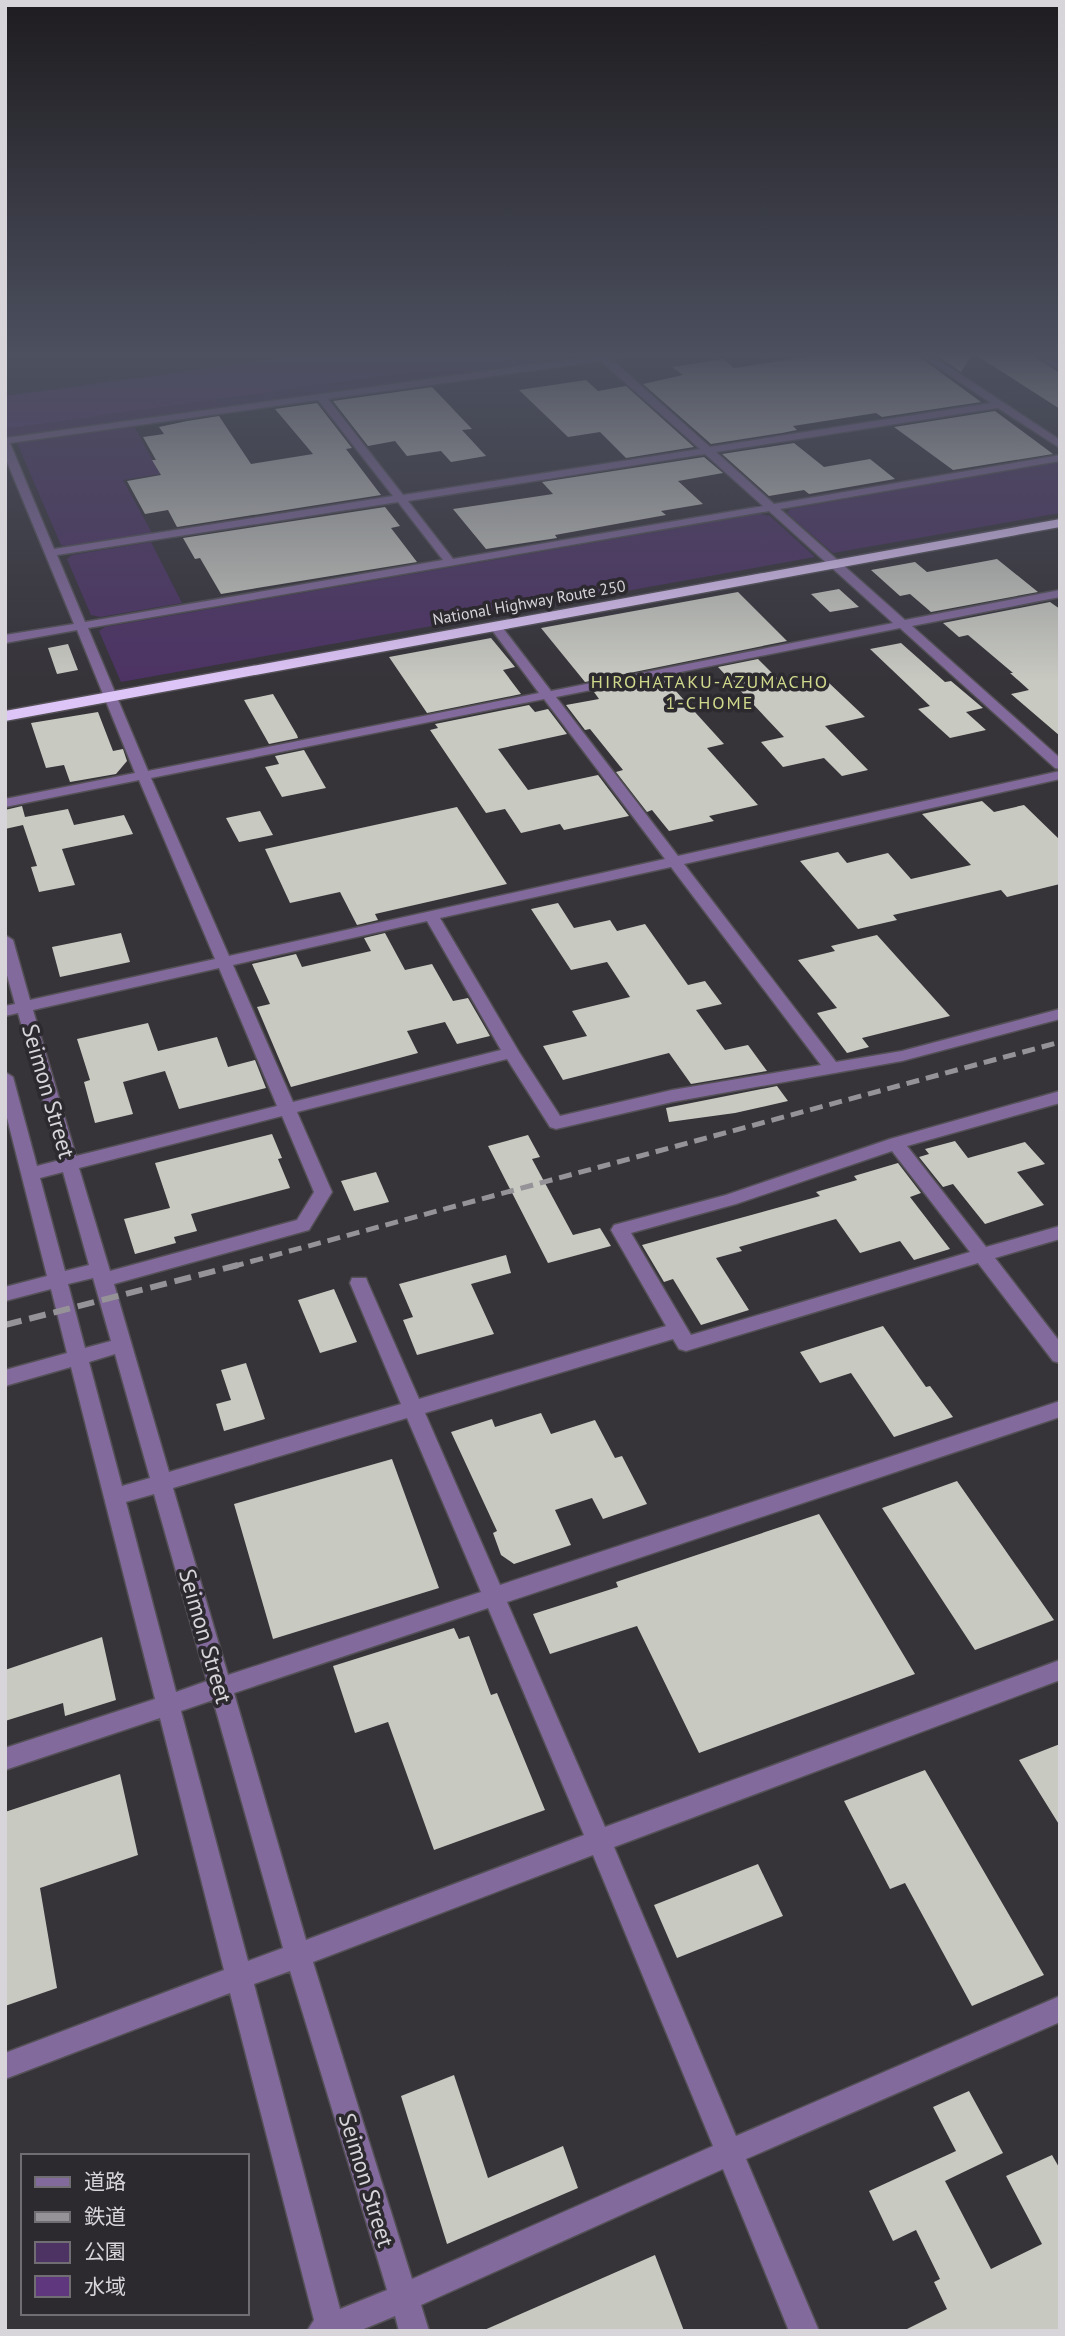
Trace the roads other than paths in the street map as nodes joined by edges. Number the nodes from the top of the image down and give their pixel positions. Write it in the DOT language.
graph roads {
  1 [pos="9,464"];
  2 [pos="373,464"];
  3 [pos="610,464"];
  4 [pos="723,464"];
  5 [pos="1025,464"];
  6 [pos="399,497"];
  7 [pos="773,508"];
  8 [pos="1060,523"];
  9 [pos="51,553"];
  10 [pos="452,563"];
  11 [pos="836,564"];
  12 [pos="1060,593"];
  13 [pos="902,624"];
  14 [pos="82,626"];
  15 [pos="495,626"];
  16 [pos="5,639"];
  17 [pos="112,695"];
  18 [pos="550,695"];
  19 [pos="5,716"];
  20 [pos="1060,765"];
  21 [pos="143,775"];
  22 [pos="1060,775"];
  23 [pos="5,803"];
  24 [pos="674,861"];
  25 [pos="431,916"];
  26 [pos="5,940"];
  27 [pos="225,962"];
  28 [pos="15,1009"];
  29 [pos="1060,1014"];
  30 [pos="511,1053"];
  31 [pos="831,1067"];
  32 [pos="5,1077"];
  33 [pos="1060,1097"];
  34 [pos="288,1109"];
  35 [pos="895,1143"];
  36 [pos="70,1164"];
  37 [pos="30,1174"];
  38 [pos="1060,1232"];
  39 [pos="983,1256"];
  40 [pos="102,1275"];
  41 [pos="58,1280"];
  42 [pos="359,1283"];
  43 [pos="5,1294"];
  44 [pos="678,1330"];
  45 [pos="122,1345"];
  46 [pos="1060,1356"];
  47 [pos="78,1357"];
  48 [pos="5,1378"];
  49 [pos="415,1407"];
  50 [pos="1060,1409"];
  51 [pos="161,1483"];
  52 [pos="114,1497"];
  53 [pos="496,1597"];
  54 [pos="1060,1670"];
  55 [pos="220,1687"];
  56 [pos="169,1704"];
  57 [pos="5,1759"];
  58 [pos="599,1841"];
  59 [pos="298,1956"];
  60 [pos="240,1979"];
  61 [pos="1060,2009"];
  62 [pos="5,2066"];
  63 [pos="730,2152"];
  64 [pos="404,2298"];
  65 [pos="328,2330"];
  66 [pos="414,2331"];
  67 [pos="804,2331"];
  1 -- 9 [label="street"];
  2 -- 6 [label="street"];
  3 -- 6 [label="street"];
  4 -- 7 [label="street"];
  5 -- 7 [label="street"];
  6 -- 9 [label="street"];
  6 -- 10 [label="street"];
  7 -- 10 [label="street"];
  7 -- 11 [label="street"];
  8 -- 11 [label="highway, National Highway Route 250"];
  9 -- 14 [label="street"];
  10 -- 14 [label="street"];
  11 -- 13 [label="street"];
  11 -- 15 [label="highway, National Highway Route 250"];
  12 -- 13 [label="street"];
  13 -- 18 [label="street"];
  13 -- 20 [label="street"];
  14 -- 16 [label="street"];
  14 -- 17 [label="street"];
  15 -- 17 [label="highway, National Highway Route 250"];
  15 -- 18 [label="street"];
  17 -- 19 [label="highway, National Highway Route 250"];
  17 -- 21 [label="street"];
  18 -- 21 [label="street"];
  18 -- 24 [label="street"];
  21 -- 23 [label="street"];
  21 -- 27 [label="street"];
  22 -- 24 [label="street"];
  24 -- 25 [label="street"];
  24 -- 31 [label="street"];
  25 -- 27 [label="street"];
  25 -- 30 [label="street"];
  26 -- 28 [label="street, Seimon Street"];
  27 -- 28 [label="street"];
  27 -- 34 [label="street"];
  28 -- 36 [label="street, Seimon Street"];
  29 -- 31 [label="street"];
  30 -- 31 [label="street"];
  30 -- 34 [label="street"];
  32 -- 37 [label="street, Seimon Street"];
  33 -- 35 [label="street"];
  34 -- 36 [label="street"];
  34 -- 40 [label="street"];
  35 -- 39 [label="street"];
  35 -- 44 [label="street"];
  36 -- 37 [label="street"];
  36 -- 40 [label="street, Seimon Street"];
  37 -- 41 [label="street, Seimon Street"];
  38 -- 39 [label="street"];
  39 -- 44 [label="street"];
  39 -- 46 [label="street"];
  40 -- 41 [label="street"];
  40 -- 45 [label="street, Seimon Street"];
  41 -- 43 [label="street"];
  41 -- 47 [label="street, Seimon Street"];
  42 -- 49 [label="street"];
  44 -- 49 [label="street"];
  45 -- 47 [label="street"];
  45 -- 51 [label="street, Seimon Street"];
  47 -- 48 [label="street"];
  47 -- 52 [label="street, Seimon Street"];
  49 -- 51 [label="street"];
  49 -- 53 [label="street"];
  50 -- 53 [label="street"];
  51 -- 52 [label="street"];
  51 -- 55 [label="street, Seimon Street"];
  52 -- 56 [label="street, Seimon Street"];
  53 -- 55 [label="street"];
  53 -- 58 [label="street"];
  54 -- 58 [label="street"];
  55 -- 56 [label="street"];
  55 -- 59 [label="street, Seimon Street"];
  56 -- 57 [label="street"];
  56 -- 60 [label="street, Seimon Street"];
  58 -- 59 [label="street"];
  58 -- 63 [label="street"];
  59 -- 60 [label="street"];
  59 -- 64 [label="street, Seimon Street"];
  60 -- 62 [label="street"];
  60 -- 65 [label="street, Seimon Street"];
  61 -- 63 [label="street"];
  63 -- 64 [label="street"];
  63 -- 67 [label="street"];
  64 -- 65 [label="street"];
  64 -- 66 [label="street, Seimon Street"];
}
